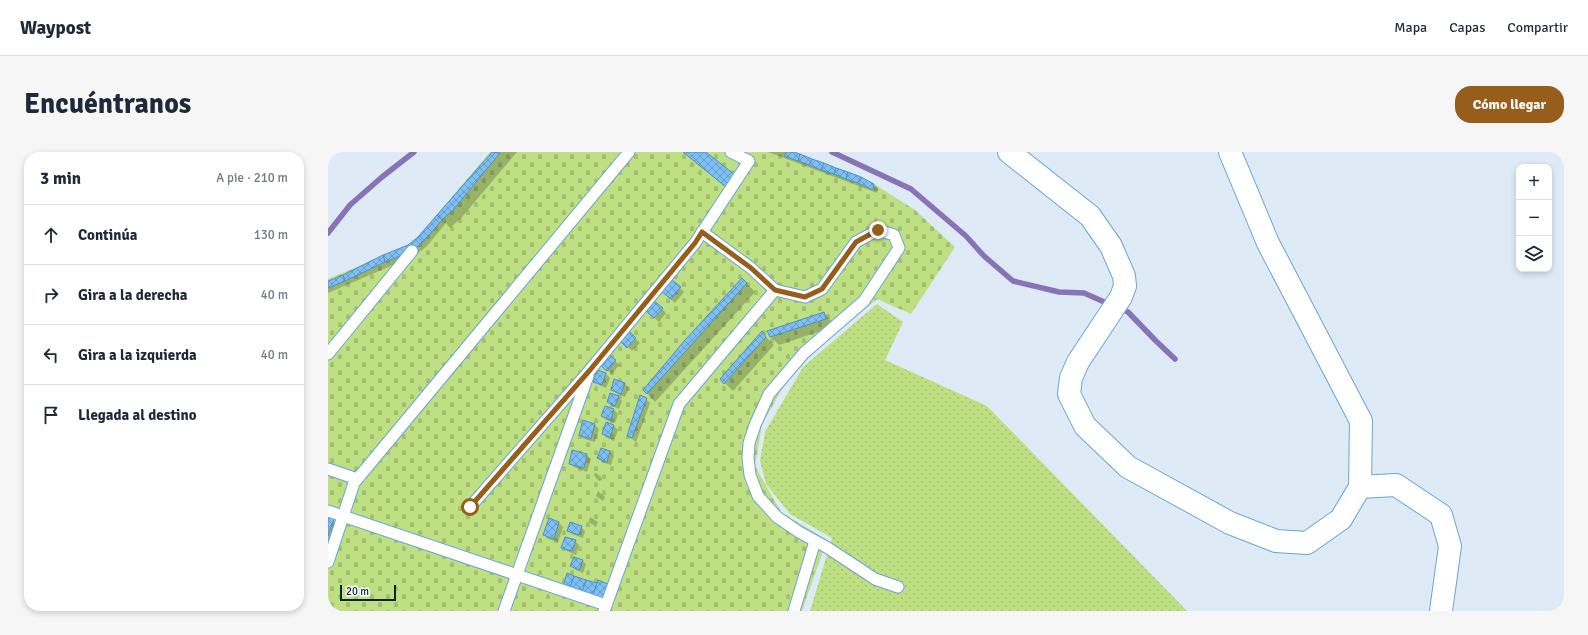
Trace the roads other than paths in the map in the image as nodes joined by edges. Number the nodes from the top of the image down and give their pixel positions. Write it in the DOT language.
graph roads {
  1 [pos="629,152"];
  2 [pos="731,152"];
  3 [pos="1009,152"];
  4 [pos="1230,152"];
  5 [pos="702,232"];
  6 [pos="412,251"];
  7 [pos="775,290"];
  8 [pos="328,354"];
  9 [pos="590,370"];
  10 [pos="328,469"];
  11 [pos="357,479"];
  12 [pos="1360,487"];
  13 [pos="470,507"];
  14 [pos="328,511"];
  15 [pos="343,516"];
  16 [pos="815,541"];
  17 [pos="328,562"];
  18 [pos="517,575"];
  19 [pos="898,587"];
  20 [pos="605,608"];
  21 [pos="504,611"];
  22 [pos="794,611"];
  23 [pos="1441,611"];
  1 -- 11 [label="lane"];
  2 -- 5 [label="lane"];
  3 -- 12 [label="main road"];
  4 -- 12 [label="main road"];
  5 -- 7 [label="lane"];
  5 -- 9 [label="lane"];
  6 -- 8 [label="lane"];
  7 -- 16 [label="lane"];
  7 -- 20 [label="lane"];
  9 -- 13 [label="lane"];
  9 -- 18 [label="lane"];
  10 -- 11 [label="lane"];
  11 -- 15 [label="lane"];
  12 -- 23 [label="main road"];
  14 -- 15 [label="lane"];
  15 -- 17 [label="lane"];
  15 -- 18 [label="lane"];
  16 -- 19 [label="lane"];
  16 -- 22 [label="lane"];
  18 -- 20 [label="lane"];
  18 -- 21 [label="lane"];
}
